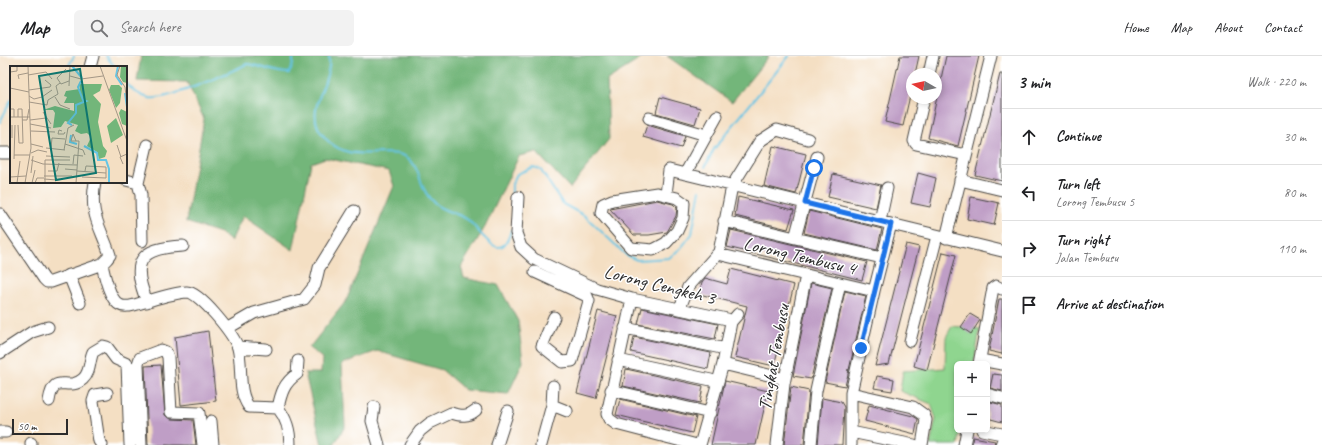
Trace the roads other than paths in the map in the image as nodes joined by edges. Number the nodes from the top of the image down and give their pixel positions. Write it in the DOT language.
graph roads {
  1 [pos="93,56"];
  2 [pos="933,56"];
  3 [pos="991,56"];
  4 [pos="90,66"];
  5 [pos="930,68"];
  6 [pos="923,104"];
  7 [pos="718,116"];
  8 [pos="649,118"];
  9 [pos="706,135"];
  10 [pos="808,139"];
  11 [pos="148,145"];
  12 [pos="966,155"];
  13 [pos="817,157"];
  14 [pos="685,174"];
  15 [pos="127,180"];
  16 [pos="960,180"];
  17 [pos="95,183"];
  18 [pos="138,183"];
  19 [pos="732,186"];
  20 [pos="887,188"];
  21 [pos="1002,190"];
  22 [pos="666,194"];
  23 [pos="518,197"];
  24 [pos="805,203"];
  25 [pos="354,211"];
  26 [pos="0,214"];
  27 [pos="724,221"];
  28 [pos="886,223"];
  29 [pos="942,237"];
  30 [pos="795,238"];
  31 [pos="142,241"];
  32 [pos="183,246"];
  33 [pos="1002,251"];
  34 [pos="719,252"];
  35 [pos="882,258"];
  36 [pos="102,264"];
  37 [pos="535,272"];
  38 [pos="70,275"];
  39 [pos="806,275"];
  40 [pos="570,276"];
  41 [pos="840,283"];
  42 [pos="565,286"];
  43 [pos="997,288"];
  44 [pos="874,291"];
  45 [pos="632,299"];
  46 [pos="147,302"];
  47 [pos="80,303"];
  48 [pos="680,308"];
  49 [pos="554,317"];
  50 [pos="48,327"];
  51 [pos="228,328"];
  52 [pos="625,328"];
  53 [pos="910,341"];
  54 [pos="238,347"];
  55 [pos="266,349"];
  56 [pos="726,349"];
  57 [pos="0,353"];
  58 [pos="618,360"];
  59 [pos="298,361"];
  60 [pos="979,361"];
  61 [pos="990,363"];
  62 [pos="723,364"];
  63 [pos="1002,364"];
  64 [pos="784,379"];
  65 [pos="710,380"];
  66 [pos="552,386"];
  67 [pos="611,390"];
  68 [pos="106,393"];
  69 [pos="851,393"];
  70 [pos="990,395"];
  71 [pos="1002,398"];
  72 [pos="49,401"];
  73 [pos="552,405"];
  74 [pos="374,407"];
  75 [pos="278,408"];
  76 [pos="476,410"];
  77 [pos="567,411"];
  78 [pos="508,412"];
  79 [pos="710,413"];
  80 [pos="211,421"];
  81 [pos="851,432"];
  82 [pos="990,432"];
  83 [pos="966,433"];
  84 [pos="1002,434"];
  85 [pos="102,445"];
  86 [pos="130,445"];
  87 [pos="141,445"];
  88 [pos="203,445"];
  89 [pos="213,445"];
  90 [pos="290,445"];
  91 [pos="379,445"];
  92 [pos="410,445"];
  93 [pos="497,445"];
  94 [pos="541,445"];
  95 [pos="697,445"];
  96 [pos="700,445"];
  97 [pos="776,445"];
  98 [pos="811,445"];
  99 [pos="851,445"];
  100 [pos="914,445"];
  101 [pos="922,445"];
  102 [pos="964,445"];
  1 -- 4 [label="street"];
  2 -- 5 [label="street"];
  3 -- 12 [label="street"];
  6 -- 12 [label="street"];
  7 -- 9 [label="street"];
  8 -- 9 [label="street"];
  9 -- 14 [label="street"];
  10 -- 19 [label="street"];
  11 -- 18 [label="street"];
  12 -- 16 [label="street"];
  13 -- 24 [label="street"];
  14 -- 19 [label="street"];
  14 -- 22 [label="street"];
  15 -- 18 [label="street"];
  16 -- 21 [label="street"];
  16 -- 29 [label="street"];
  17 -- 36 [label="street"];
  18 -- 31 [label="street"];
  19 -- 24 [label="street"];
  19 -- 27 [label="street"];
  20 -- 28 [label="street"];
  22 -- 22 [label="street"];
  23 -- 40 [label="street, Lorong Cengkeh 3"];
  24 -- 28 [label="street"];
  24 -- 30 [label="street"];
  25 -- 51 [label="street"];
  26 -- 38 [label="street"];
  27 -- 30 [label="street"];
  27 -- 34 [label="street"];
  28 -- 29 [label="street"];
  28 -- 35 [label="street"];
  29 -- 33 [label="street"];
  29 -- 53 [label="street"];
  30 -- 35 [label="street"];
  32 -- 46 [label="street"];
  34 -- 39 [label="street, Lorong Tembusu 4"];
  34 -- 48 [label="street"];
  35 -- 44 [label="street"];
  36 -- 38 [label="street"];
  36 -- 46 [label="street"];
  37 -- 42 [label="street"];
  38 -- 47 [label="street"];
  39 -- 41 [label="street, Lorong Tembusu 4"];
  39 -- 64 [label="street, Tingkat Tembusu"];
  40 -- 42 [label="street"];
  40 -- 45 [label="street, Lorong Cengkeh 3"];
  41 -- 44 [label="street, Lorong Tembusu 4"];
  41 -- 98 [label="street"];
  42 -- 49 [label="street"];
  43 -- 60 [label="street"];
  44 -- 69 [label="street"];
  45 -- 48 [label="street, Lorong Cengkeh 3"];
  45 -- 52 [label="street"];
  46 -- 51 [label="street"];
  48 -- 56 [label="street, Lorong Cengkeh 3"];
  50 -- 57 [label="street"];
  51 -- 54 [label="street"];
  52 -- 56 [label="street"];
  52 -- 58 [label="street"];
  54 -- 55 [label="street"];
  54 -- 75 [label="street"];
  56 -- 62 [label="street"];
  58 -- 65 [label="street"];
  58 -- 67 [label="street"];
  59 -- 75 [label="street"];
  61 -- 63 [label="street"];
  62 -- 64 [label="street"];
  62 -- 79 [label="street"];
  64 -- 97 [label="street, Tingkat Tembusu"];
  66 -- 73 [label="street"];
  67 -- 79 [label="street"];
  67 -- 95 [label="street"];
  68 -- 85 [label="street"];
  69 -- 81 [label="street"];
  69 -- 101 [label="street"];
  70 -- 71 [label="street"];
  72 -- 86 [label="street"];
  73 -- 77 [label="street"];
  73 -- 94 [label="street"];
  74 -- 91 [label="street"];
  75 -- 90 [label="street"];
  76 -- 92 [label="street"];
  78 -- 93 [label="street"];
  79 -- 96 [label="street"];
  80 -- 89 [label="street"];
  81 -- 99 [label="street"];
  81 -- 100 [label="street"];
  82 -- 84 [label="street"];
  83 -- 102 [label="street"];
  87 -- 88 [label="street"];
}
